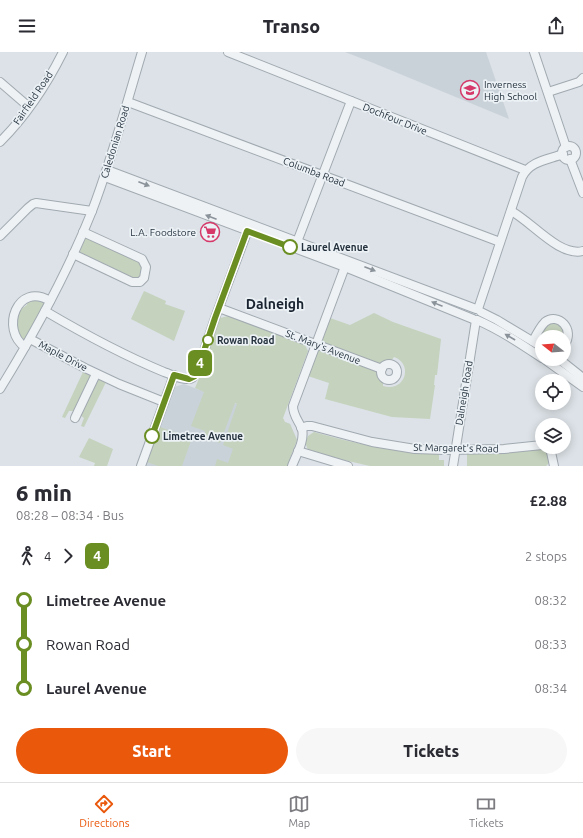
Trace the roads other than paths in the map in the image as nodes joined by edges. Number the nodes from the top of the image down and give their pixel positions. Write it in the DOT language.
graph roads {
  1 [pos="63,52"];
  2 [pos="142,52"];
  3 [pos="228,52"];
  4 [pos="534,52"];
  5 [pos="583,78"];
  6 [pos="0,82"];
  7 [pos="548,92"];
  8 [pos="351,101"];
  9 [pos="128,102"];
  10 [pos="29,107"];
  11 [pos="0,142"];
  12 [pos="579,149"];
  13 [pos="564,150"];
  14 [pos="570,159"];
  15 [pos="525,170"];
  16 [pos="106,173"];
  17 [pos="322,175"];
  18 [pos="583,193"];
  19 [pos="92,211"];
  20 [pos="511,211"];
  21 [pos="249,228"];
  22 [pos="84,232"];
  23 [pos="0,236"];
  24 [pos="297,242"];
  25 [pos="500,242"];
  26 [pos="583,251"];
  27 [pos="73,254"];
  28 [pos="346,264"];
  29 [pos="50,301"];
  30 [pos="219,308"];
  31 [pos="45,312"];
  32 [pos="477,315"];
  33 [pos="541,330"];
  34 [pos="568,330"];
  35 [pos="535,338"];
  36 [pos="30,339"];
  37 [pos="533,341"];
  38 [pos="316,344"];
  39 [pos="25,347"];
  40 [pos="535,353"];
  41 [pos="554,366"];
  42 [pos="568,366"];
  43 [pos="382,369"];
  44 [pos="96,374"];
  45 [pos="174,375"];
  46 [pos="583,378"];
  47 [pos="583,387"];
  48 [pos="0,389"];
  49 [pos="164,402"];
  50 [pos="75,418"];
  51 [pos="299,425"];
  52 [pos="535,445"];
  53 [pos="455,450"];
  54 [pos="298,451"];
  55 [pos="551,454"];
  56 [pos="141,466"];
  57 [pos="292,466"];
  58 [pos="348,466"];
  59 [pos="452,466"];
  60 [pos="554,466"];
  1 -- 10 [label="street, Fairfield Road"];
  2 -- 9 [label="street, Caledonian Road"];
  3 -- 8 [label="street, Dochfour Drive"];
  4 -- 7 [label="street"];
  5 -- 7 [label="street"];
  6 -- 10 [label="street"];
  7 -- 13 [label="street"];
  8 -- 15 [label="street, Dochfour Drive"];
  8 -- 17 [label="street"];
  9 -- 16 [label="street, Caledonian Road"];
  9 -- 17 [label="street, Columba Road"];
  10 -- 11 [label="street, Fairfield Road"];
  12 -- 13 [label="street"];
  12 -- 14 [label="street"];
  13 -- 14 [label="street"];
  13 -- 15 [label="street"];
  14 -- 18 [label="street"];
  15 -- 20 [label="street, Dalneigh Road"];
  16 -- 19 [label="street, Caledonian Road"];
  16 -- 21 [label="street"];
  17 -- 24 [label="street"];
  17 -- 25 [label="street, Columba Road"];
  19 -- 22 [label="street, Caledonian Road"];
  19 -- 23 [label="street"];
  20 -- 25 [label="street, Dalneigh Road"];
  20 -- 26 [label="street"];
  21 -- 24 [label="street"];
  21 -- 28 [label="street"];
  21 -- 30 [label="street"];
  22 -- 27 [label="street, Caledonian Road"];
  22 -- 27 [label="street"];
  24 -- 28 [label="street"];
  25 -- 32 [label="street, Dalneigh Road"];
  27 -- 29 [label="street, Caledonian Road"];
  28 -- 32 [label="street"];
  28 -- 38 [label="street"];
  29 -- 31 [label="street, Caledonian Road"];
  29 -- 39 [label="street"];
  30 -- 38 [label="street, St. Mary's Avenue"];
  30 -- 45 [label="street"];
  31 -- 36 [label="street, Caledonian Road"];
  31 -- 45 [label="street"];
  32 -- 37 [label="street"];
  40 -- 32 [label="street, one-way"];
  32 -- 53 [label="street, Dalneigh Road"];
  33 -- 34 [label="street"];
  35 -- 37 [label="street"];
  36 -- 39 [label="street, Caledonian Road"];
  36 -- 44 [label="street, Maple Drive"];
  38 -- 43 [label="street, St. Mary's Avenue"];
  38 -- 51 [label="street"];
  39 -- 48 [label="street, Caledonian Road"];
  41 -- 47 [label="street"];
  42 -- 46 [label="street"];
  44 -- 49 [label="street, Maple Drive"];
  44 -- 50 [label="street, Maple Drive"];
  45 -- 49 [label="street"];
  49 -- 56 [label="street"];
  51 -- 53 [label="street, St Margaret's Road"];
  51 -- 54 [label="street"];
  52 -- 53 [label="street, St Margaret's Road"];
  53 -- 59 [label="street, Dalneigh Road"];
  54 -- 57 [label="street"];
  54 -- 58 [label="street"];
  55 -- 60 [label="street"];
}
